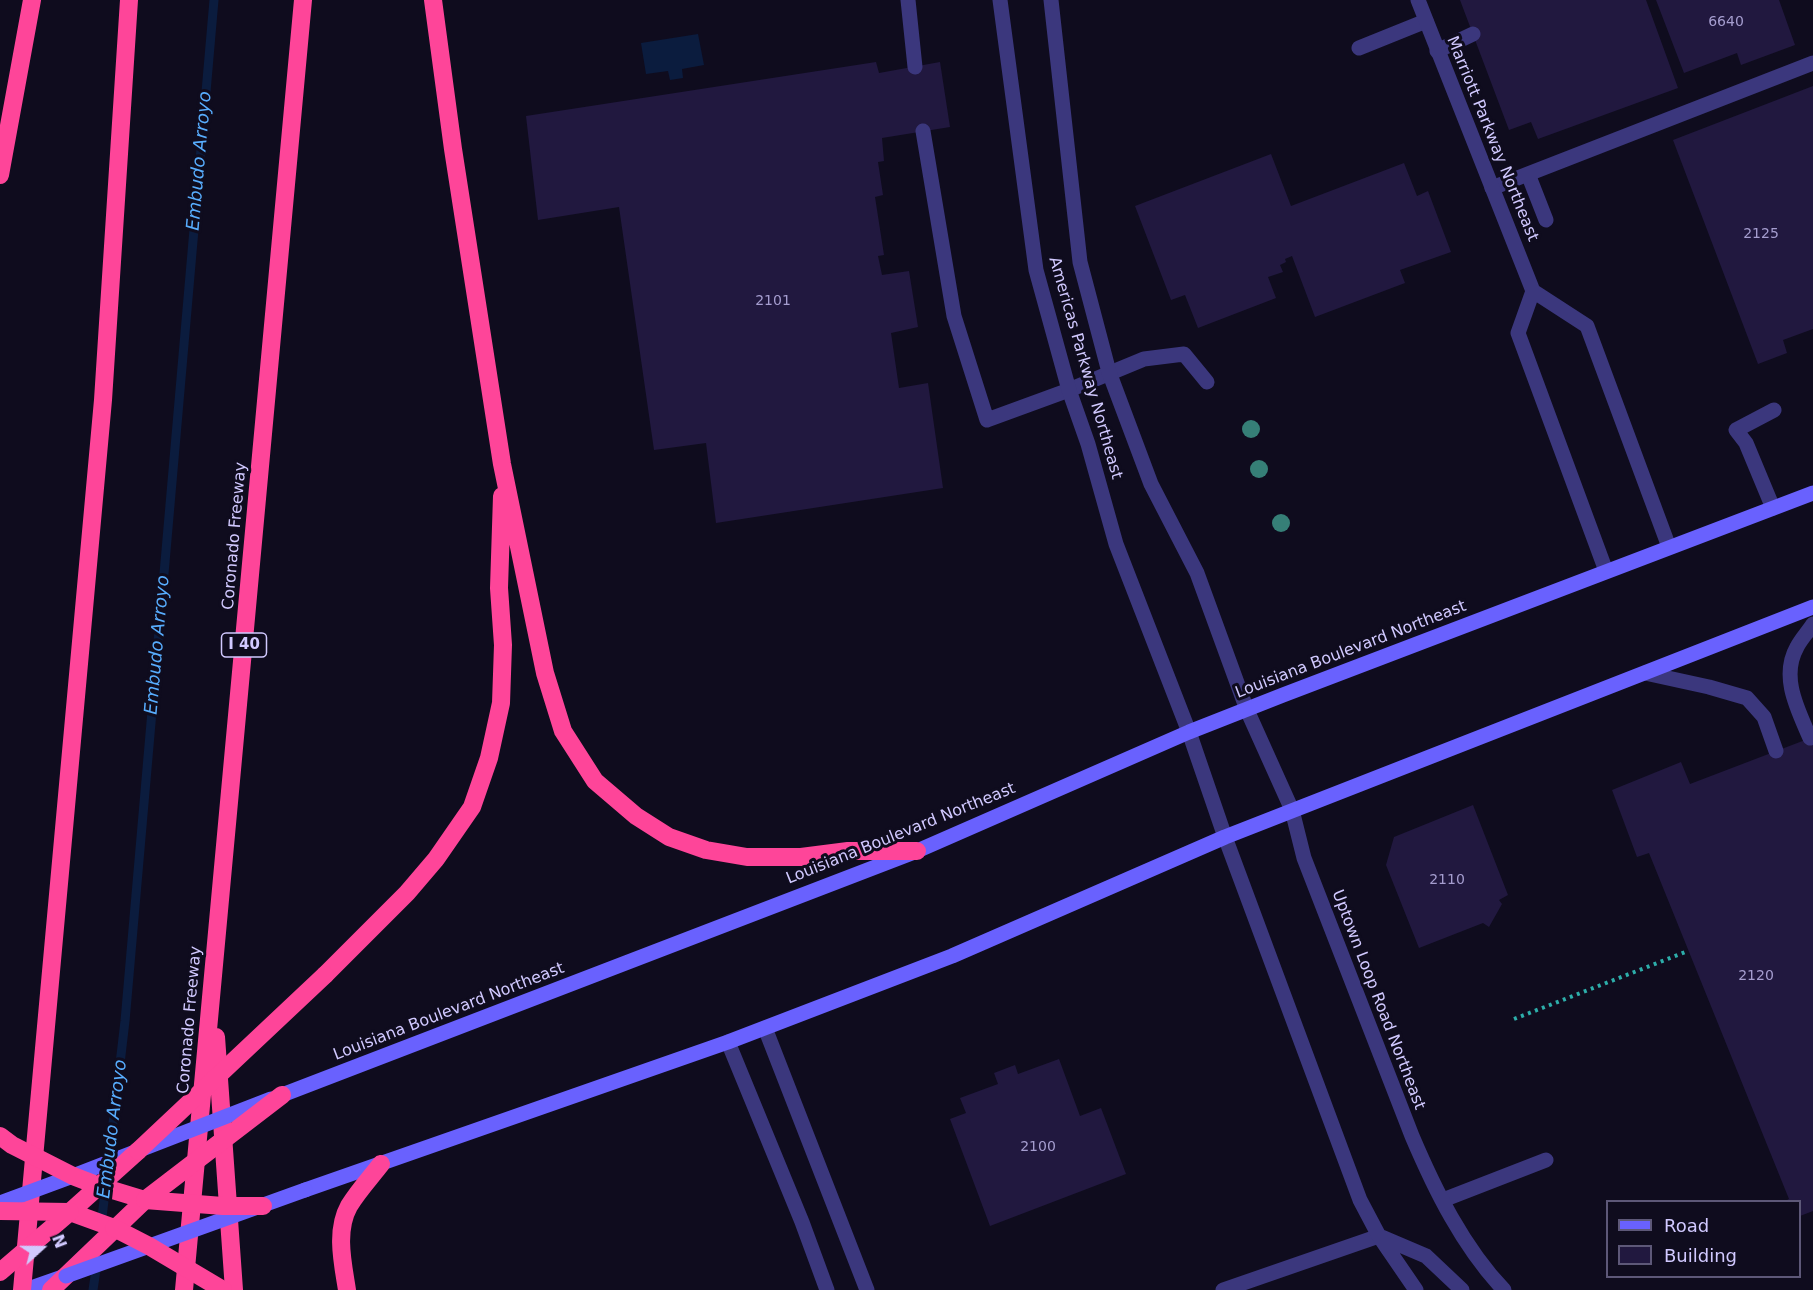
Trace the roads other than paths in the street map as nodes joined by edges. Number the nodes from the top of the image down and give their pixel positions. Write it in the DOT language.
graph roads {
  1 [pos="32,0"];
  2 [pos="129,0"];
  3 [pos="303,0"];
  4 [pos="433,0"];
  5 [pos="908,0"];
  6 [pos="1000,0"];
  7 [pos="1051,0"];
  8 [pos="1418,0"];
  9 [pos="1426,21"];
  10 [pos="1473,34"];
  11 [pos="1359,48"];
  12 [pos="1437,51"];
  13 [pos="1813,63"];
  14 [pos="915,67"];
  15 [pos="923,131"];
  16 [pos="1528,174"];
  17 [pos="0,175"];
  18 [pos="1492,188"];
  19 [pos="1546,220"];
  20 [pos="1533,291"];
  21 [pos="1109,372"];
  22 [pos="1207,382"];
  23 [pos="1069,390"];
  24 [pos="1774,410"];
  25 [pos="502,464"];
  26 [pos="1813,493"];
  27 [pos="1773,508"];
  28 [pos="1669,547"];
  29 [pos="1606,571"];
  30 [pos="1813,607"];
  31 [pos="1813,624"];
  32 [pos="1645,673"];
  33 [pos="1247,710"];
  34 [pos="1188,732"];
  35 [pos="1810,738"];
  36 [pos="1776,751"];
  37 [pos="1292,810"];
  38 [pos="1226,837"];
  39 [pos="917,851"];
  40 [pos="213,986"];
  41 [pos="765,1028"];
  42 [pos="728,1042"];
  43 [pos="282,1095"];
  44 [pos="0,1136"];
  45 [pos="138,1150"];
  46 [pos="1546,1160"];
  47 [pos="381,1164"];
  48 [pos="73,1176"];
  49 [pos="99,1186"];
  50 [pos="146,1200"];
  51 [pos="1443,1200"];
  52 [pos="0,1203"];
  53 [pos="262,1206"];
  54 [pos="0,1211"];
  55 [pos="70,1212"];
  56 [pos="114,1228"];
  57 [pos="1379,1236"];
  58 [pos="149,1246"];
  59 [pos="0,1272"];
  60 [pos="66,1276"];
  61 [pos="23,1290"];
  62 [pos="51,1290"];
  63 [pos="184,1290"];
  64 [pos="223,1290"];
  65 [pos="234,1290"];
  66 [pos="347,1290"];
  67 [pos="827,1290"];
  68 [pos="867,1290"];
  69 [pos="1222,1290"];
  70 [pos="1416,1290"];
  71 [pos="1462,1290"];
  72 [pos="1504,1290"];
  1 -- 17 [label="highway"];
  2 -- 61 [label="highway"];
  3 -- 40 [label="highway, Coronado Freeway / I 40"];
  4 -- 25 [label="highway"];
  5 -- 14 [label="street"];
  6 -- 23 [label="street, Americas Parkway Northeast"];
  7 -- 21 [label="street, Americas Parkway Northeast"];
  8 -- 9 [label="street, Marriott Parkway Northeast"];
  9 -- 11 [label="street"];
  9 -- 12 [label="street, Marriott Parkway Northeast"];
  10 -- 12 [label="street"];
  12 -- 18 [label="street, Marriott Parkway Northeast"];
  13 -- 16 [label="street"];
  15 -- 23 [label="street"];
  16 -- 18 [label="street"];
  16 -- 19 [label="street"];
  18 -- 20 [label="street, Marriott Parkway Northeast"];
  20 -- 28 [label="street"];
  20 -- 29 [label="street"];
  21 -- 22 [label="street"];
  21 -- 23 [label="street"];
  21 -- 33 [label="street, Americas Parkway Northeast"];
  23 -- 34 [label="street, Americas Parkway Northeast"];
  24 -- 27 [label="street"];
  25 -- 39 [label="highway"];
  25 -- 45 [label="highway, bridge"];
  26 -- 27 [label="main road, Louisiana Boulevard Northeast"];
  27 -- 28 [label="main road, Louisiana Boulevard Northeast"];
  28 -- 29 [label="main road, Louisiana Boulevard Northeast"];
  29 -- 33 [label="main road, Louisiana Boulevard Northeast"];
  30 -- 32 [label="main road"];
  31 -- 35 [label="street"];
  32 -- 36 [label="street"];
  32 -- 37 [label="main road"];
  33 -- 34 [label="main road, Louisiana Boulevard Northeast"];
  33 -- 37 [label="street, Uptown Loop Road Northeast"];
  34 -- 38 [label="street"];
  34 -- 39 [label="main road, Louisiana Boulevard Northeast"];
  37 -- 38 [label="main road"];
  37 -- 51 [label="street, Uptown Loop Road Northeast"];
  38 -- 41 [label="main road"];
  38 -- 57 [label="street"];
  39 -- 43 [label="main road, Louisiana Boulevard Northeast"];
  40 -- 63 [label="highway, Coronado Freeway / I 40"];
  40 -- 65 [label="highway"];
  41 -- 42 [label="main road"];
  41 -- 68 [label="street"];
  42 -- 47 [label="main road"];
  42 -- 67 [label="street"];
  43 -- 45 [label="main road, Louisiana Boulevard Northeast, bridge"];
  43 -- 50 [label="highway, bridge"];
  44 -- 48 [label="highway, bridge"];
  45 -- 48 [label="main road, Louisiana Boulevard Northeast"];
  45 -- 49 [label="highway"];
  46 -- 51 [label="street"];
  47 -- 53 [label="main road, bridge"];
  47 -- 66 [label="highway"];
  48 -- 49 [label="highway"];
  48 -- 52 [label="main road, Louisiana Boulevard Northeast, bridge"];
  49 -- 50 [label="highway"];
  49 -- 55 [label="highway"];
  50 -- 53 [label="highway, bridge"];
  50 -- 56 [label="highway"];
  51 -- 72 [label="street, Uptown Loop Road Northeast"];
  53 -- 58 [label="main road, bridge"];
  54 -- 55 [label="highway, bridge"];
  55 -- 56 [label="highway"];
  55 -- 59 [label="highway, bridge"];
  56 -- 58 [label="highway, bridge"];
  56 -- 60 [label="highway, bridge"];
  57 -- 69 [label="street"];
  57 -- 70 [label="street"];
  57 -- 71 [label="street"];
  58 -- 60 [label="main road, bridge"];
  58 -- 64 [label="highway, bridge"];
  60 -- 61 [label="main road"];
  60 -- 62 [label="highway"];
}
